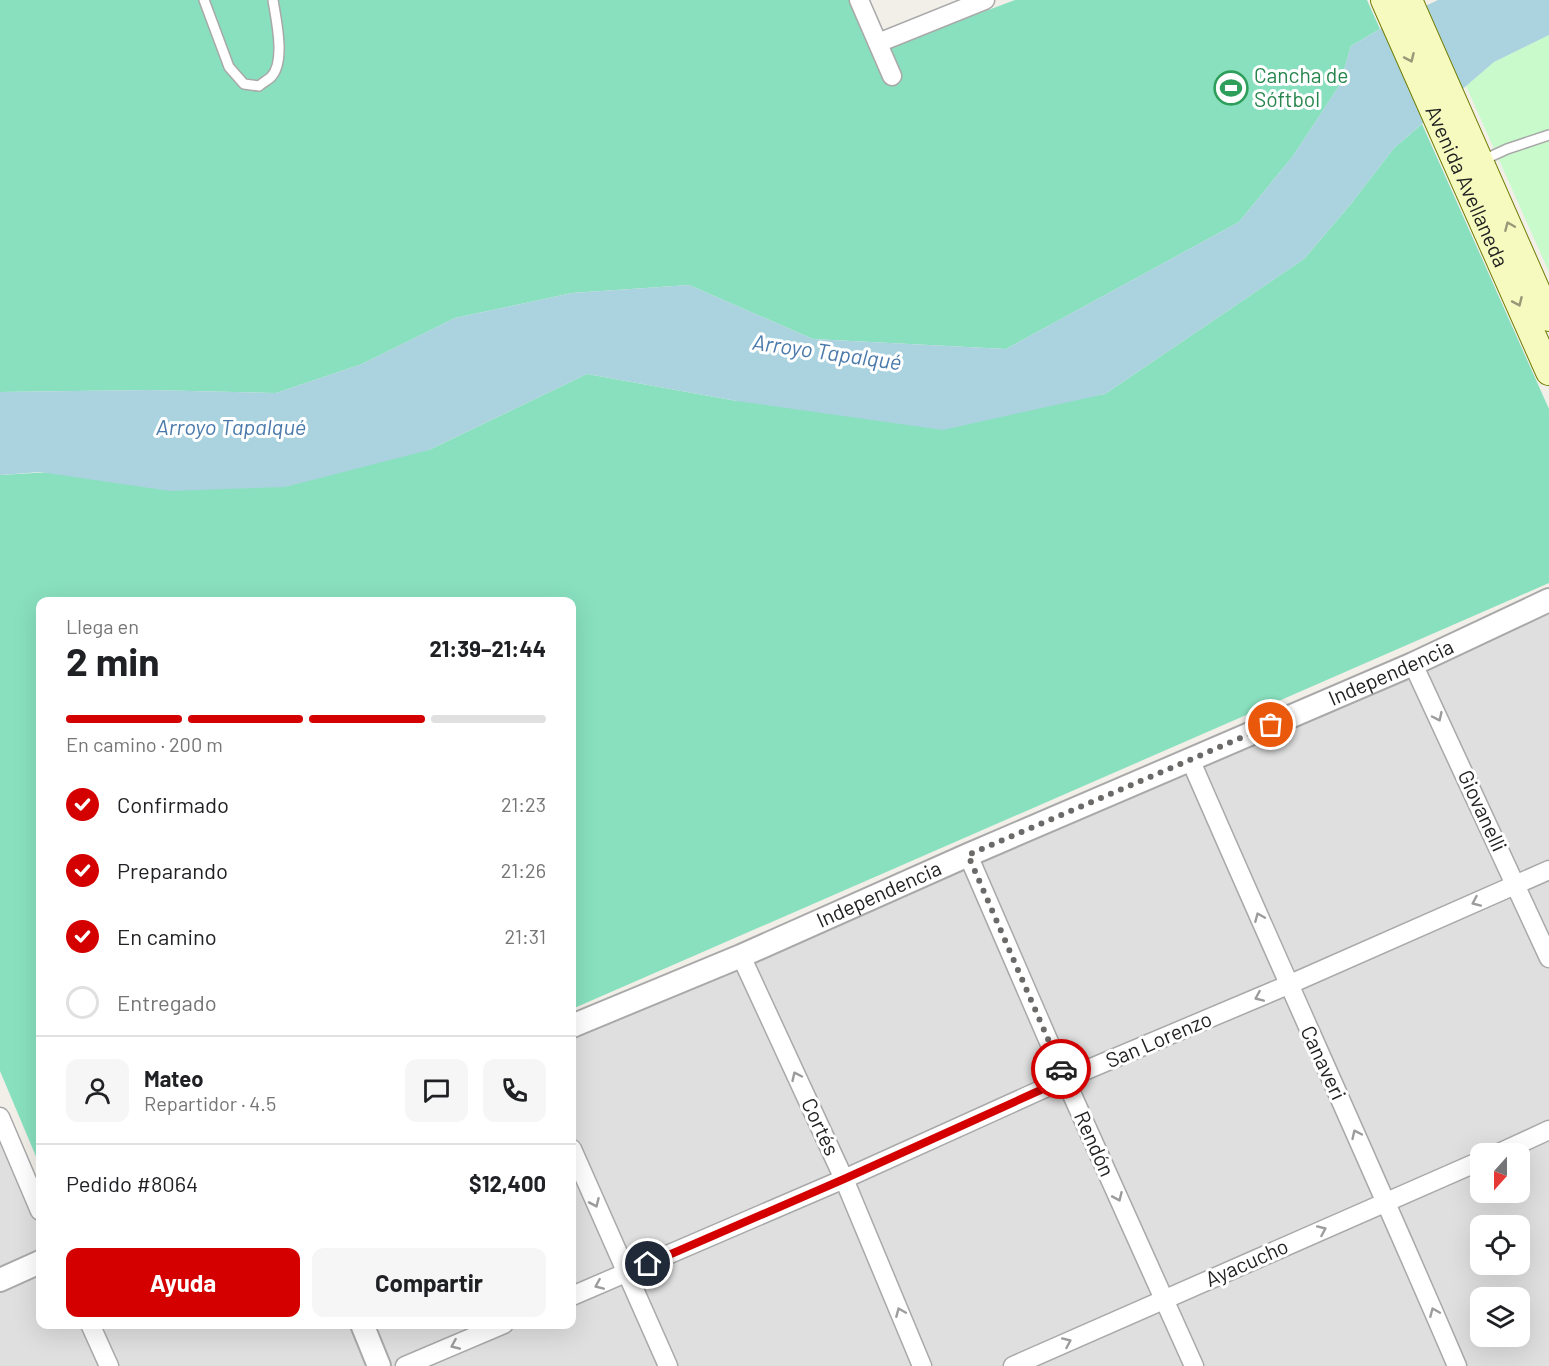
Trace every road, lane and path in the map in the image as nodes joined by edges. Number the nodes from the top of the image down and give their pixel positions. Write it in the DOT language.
graph roads {
  1 [pos="204,0"];
  2 [pos="273,0"];
  3 [pos="859,0"];
  4 [pos="985,0"];
  5 [pos="1393,2"];
  6 [pos="878,43"];
  7 [pos="892,76"];
  8 [pos="1549,135"];
  9 [pos="1466,155"];
  10 [pos="1549,318"];
  11 [pos="1549,372"];
  12 [pos="1549,600"];
  13 [pos="1413,664"];
  14 [pos="1190,759"];
  15 [pos="968,855"];
  16 [pos="1549,870"];
  17 [pos="1516,885"];
  18 [pos="741,956"];
  19 [pos="1549,958"];
  20 [pos="1288,985"];
  21 [pos="576,1024"];
  22 [pos="1065,1079"];
  23 [pos="0,1116"];
  24 [pos="1549,1130"];
  25 [pos="1521,1143"];
  26 [pos="576,1158"];
  27 [pos="1470,1165"];
  28 [pos="844,1179"];
  29 [pos="36,1202"];
  30 [pos="1387,1202"];
  31 [pos="36,1264"];
  32 [pos="626,1274"];
  33 [pos="0,1280"];
  34 [pos="576,1294"];
  35 [pos="1164,1299"];
  36 [pos="92,1329"];
  37 [pos="364,1329"];
  38 [pos="492,1329"];
  39 [pos="109,1366"];
  40 [pos="379,1366"];
  41 [pos="405,1366"];
  42 [pos="668,1366"];
  43 [pos="922,1366"];
  44 [pos="1013,1366"];
  45 [pos="1194,1366"];
  46 [pos="1457,1366"];
  1 -- 2 [label="lane"];
  3 -- 6 [label="street"];
  4 -- 6 [label="street"];
  5 -- 9 [label="main road, Avenida Avellaneda"];
  6 -- 7 [label="street"];
  8 -- 9 [label="lane"];
  10 -- 9 [label="main road, Avenida Avellaneda, one-way"];
  9 -- 11 [label="main road, Avenida Avellaneda, one-way"];
  12 -- 13 [label="street, Independencia"];
  13 -- 14 [label="street, Independencia"];
  13 -- 17 [label="street, Giovanelli, one-way"];
  14 -- 15 [label="street, Independencia"];
  20 -- 14 [label="street, Canaveri, one-way"];
  15 -- 18 [label="street, Independencia"];
  15 -- 22 [label="street, Rendón"];
  16 -- 17 [label="street, San Lorenzo"];
  17 -- 19 [label="street, Giovanelli"];
  17 -- 20 [label="street, San Lorenzo, one-way"];
  18 -- 21 [label="street, Independencia"];
  28 -- 18 [label="street, Cortés, one-way"];
  20 -- 22 [label="street, San Lorenzo, one-way"];
  30 -- 20 [label="street, Canaveri, one-way"];
  22 -- 28 [label="street, San Lorenzo"];
  22 -- 35 [label="street, Rendón, one-way"];
  23 -- 29 [label="street"];
  24 -- 25 [label="street"];
  26 -- 32 [label="street, one-way"];
  27 -- 30 [label="street, Ayacucho"];
  28 -- 32 [label="street, San Lorenzo"];
  43 -- 28 [label="street, Cortés, one-way"];
  35 -- 30 [label="street, Ayacucho, one-way"];
  46 -- 30 [label="street, Canaveri, one-way"];
  31 -- 33 [label="street"];
  32 -- 34 [label="street, San Lorenzo, one-way"];
  32 -- 42 [label="street"];
  44 -- 35 [label="street, Ayacucho, one-way"];
  35 -- 45 [label="street, Rendón"];
  36 -- 39 [label="street"];
  37 -- 40 [label="street"];
  38 -- 41 [label="street, one-way"];
}
